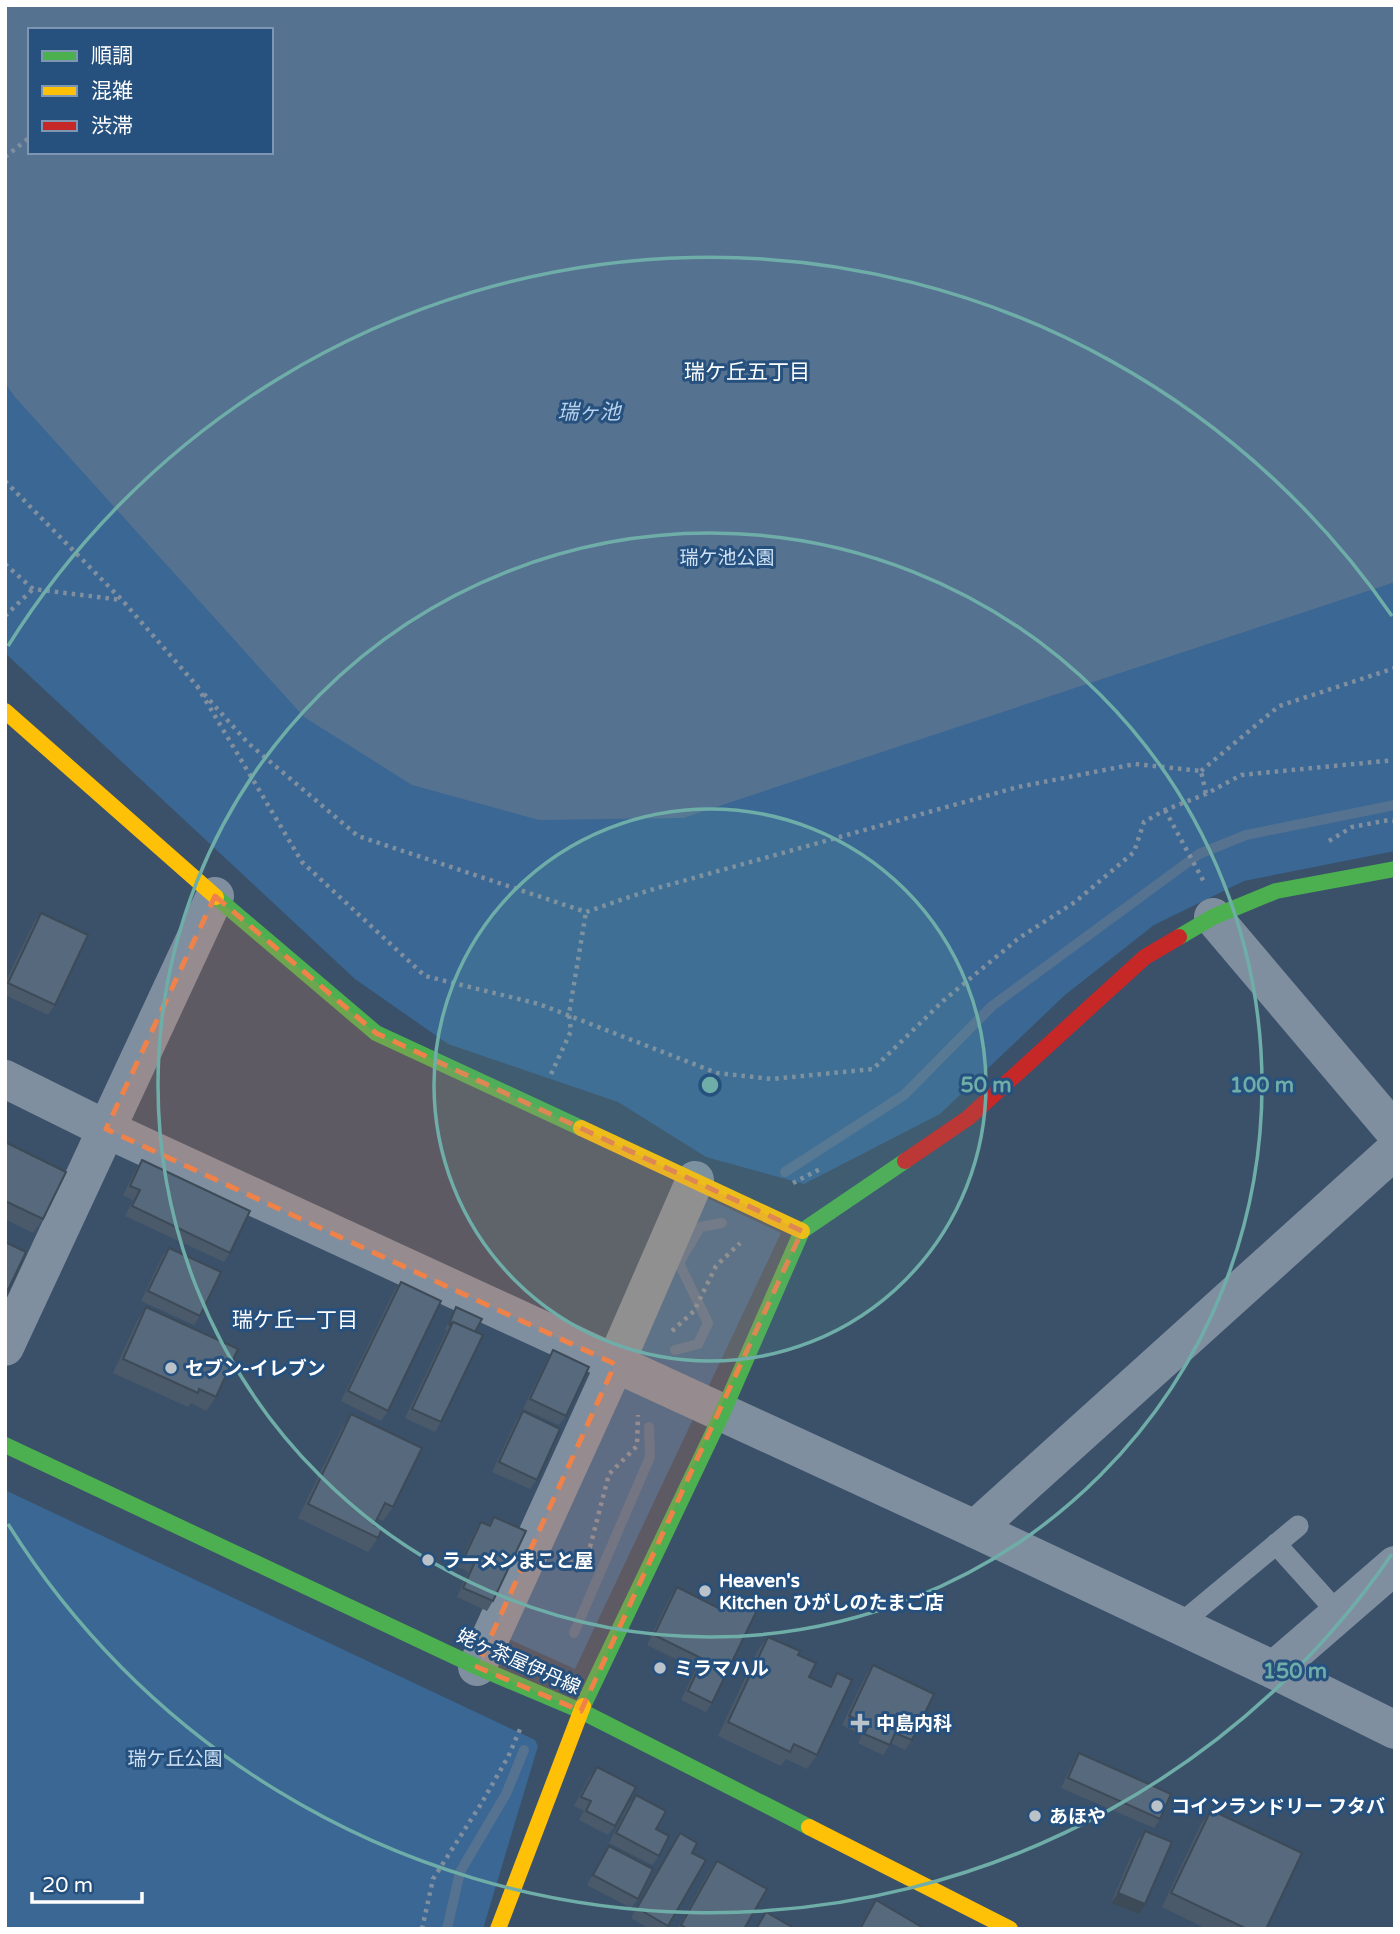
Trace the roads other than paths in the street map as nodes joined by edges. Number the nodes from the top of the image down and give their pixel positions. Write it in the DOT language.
graph roads {
  1 [pos="5,710"];
  2 [pos="1395,869"];
  3 [pos="215,896"];
  4 [pos="1218,915"];
  5 [pos="5,1079"];
  6 [pos="106,1129"];
  7 [pos="1395,1132"];
  8 [pos="1395,1150"];
  9 [pos="695,1180"];
  10 [pos="802,1231"];
  11 [pos="5,1347"];
  12 [pos="615,1364"];
  13 [pos="722,1414"];
  14 [pos="5,1445"];
  15 [pos="1298,1525"];
  16 [pos="975,1529"];
  17 [pos="1276,1544"];
  18 [pos="1395,1565"];
  19 [pos="1339,1614"];
  20 [pos="1179,1625"];
  21 [pos="477,1667"];
  22 [pos="1274,1670"];
  23 [pos="581,1711"];
  24 [pos="1395,1730"];
  25 [pos="498,1929"];
  26 [pos="1010,1929"];
  1 -- 3 [label="street"];
  2 -- 4 [label="street"];
  3 -- 6 [label="street"];
  3 -- 9 [label="street"];
  4 -- 7 [label="street"];
  4 -- 10 [label="street"];
  5 -- 6 [label="street"];
  6 -- 11 [label="street"];
  6 -- 12 [label="street"];
  8 -- 16 [label="street"];
  9 -- 10 [label="street"];
  9 -- 12 [label="street"];
  10 -- 13 [label="street"];
  12 -- 13 [label="street"];
  12 -- 21 [label="street"];
  13 -- 16 [label="street"];
  13 -- 23 [label="street"];
  14 -- 21 [label="street, 姥ヶ茶屋伊丹線"];
  15 -- 17 [label="lane"];
  16 -- 20 [label="street"];
  17 -- 19 [label="lane"];
  17 -- 20 [label="lane"];
  18 -- 19 [label="street"];
  19 -- 22 [label="street"];
  20 -- 22 [label="street"];
  21 -- 23 [label="street, 姥ヶ茶屋伊丹線"];
  22 -- 24 [label="street"];
  23 -- 25 [label="street"];
  23 -- 26 [label="street, 姥ヶ茶屋伊丹線"];
}
